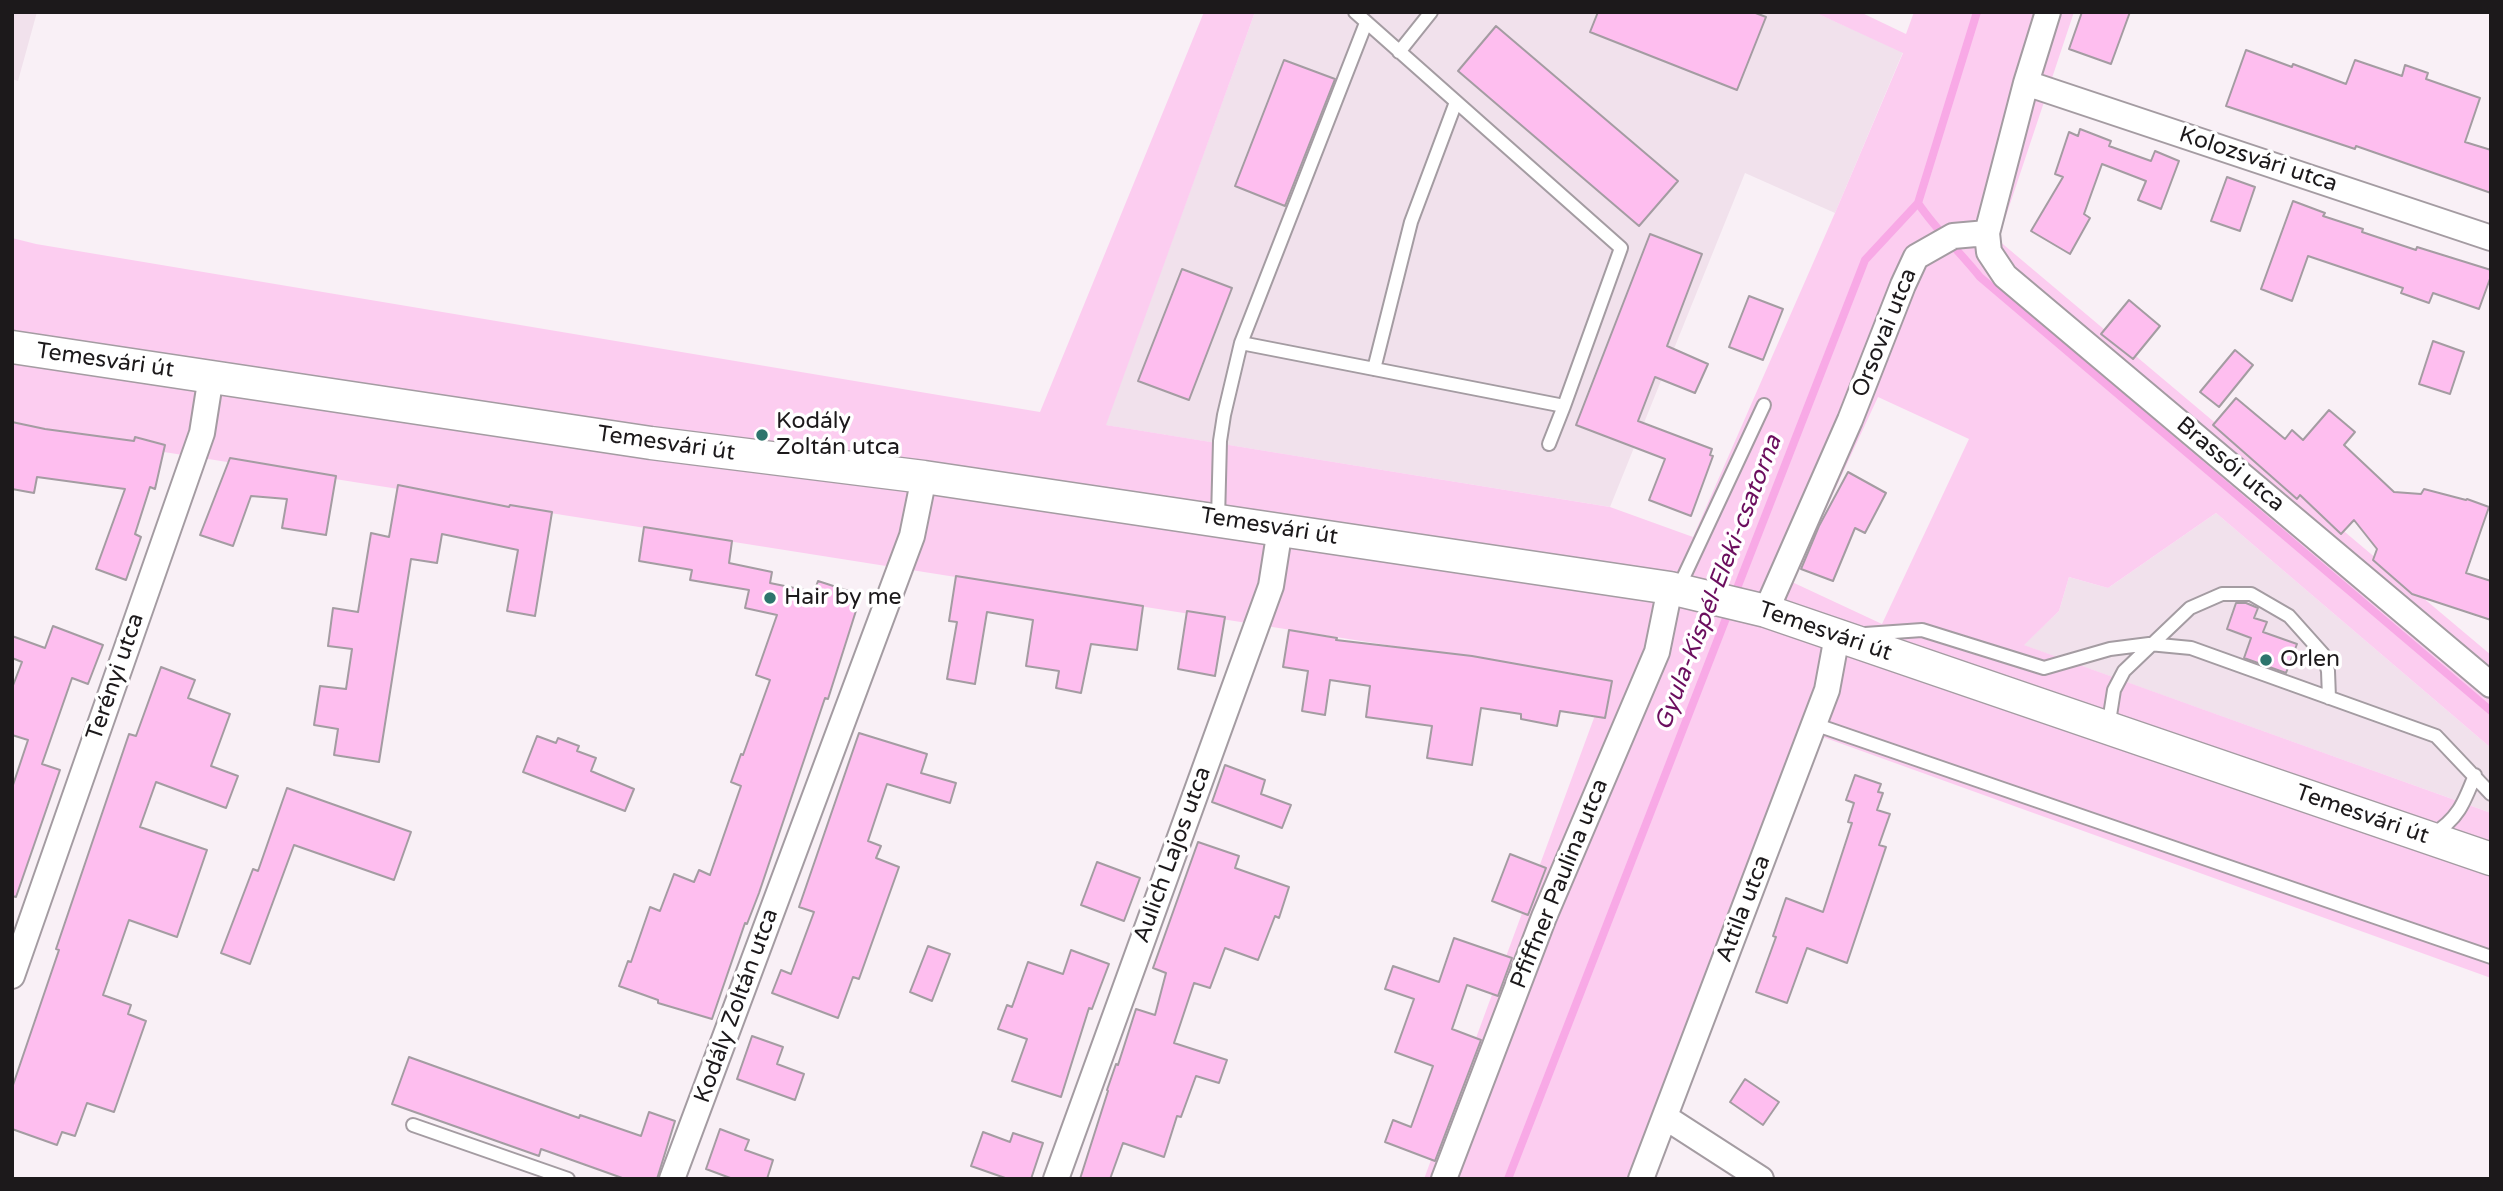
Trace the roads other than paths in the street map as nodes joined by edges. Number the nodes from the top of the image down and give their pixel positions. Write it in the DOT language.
graph roads {
  1 [pos="1355,12"];
  2 [pos="1431,12"];
  3 [pos="2048,12"];
  4 [pos="1366,23"];
  5 [pos="1399,52"];
  6 [pos="2025,83"];
  7 [pos="1456,102"];
  8 [pos="1987,233"];
  9 [pos="2491,238"];
  10 [pos="1241,343"];
  11 [pos="12,347"];
  12 [pos="1374,369"];
  13 [pos="211,376"];
  14 [pos="1764,405"];
  15 [pos="1564,406"];
  16 [pos="1549,444"];
  17 [pos="923,477"];
  18 [pos="1218,519"];
  19 [pos="1280,529"];
  20 [pos="1683,591"];
  21 [pos="1759,609"];
  22 [pos="1837,636"];
  23 [pos="2149,644"];
  24 [pos="2491,685"];
  25 [pos="2329,698"];
  26 [pos="1814,724"];
  27 [pos="2108,729"];
  28 [pos="2475,775"];
  29 [pos="2491,794"];
  30 [pos="2429,837"];
  31 [pos="2491,859"];
  32 [pos="2491,957"];
  33 [pos="12,976"];
  34 [pos="1665,1117"];
  35 [pos="413,1125"];
  36 [pos="568,1179"];
  37 [pos="672,1179"];
  38 [pos="1056,1179"];
  39 [pos="1444,1179"];
  40 [pos="1641,1179"];
  41 [pos="1761,1179"];
  1 -- 4 [label="lane"];
  2 -- 5 [label="lane"];
  3 -- 6 [label="street"];
  4 -- 5 [label="lane"];
  4 -- 10 [label="lane"];
  5 -- 7 [label="lane"];
  6 -- 8 [label="street"];
  6 -- 9 [label="street, Kolozsvári utca"];
  7 -- 12 [label="lane"];
  7 -- 15 [label="lane"];
  8 -- 21 [label="street, Orsovai utca"];
  8 -- 24 [label="street, Brassói utca"];
  10 -- 12 [label="lane"];
  10 -- 18 [label="lane"];
  11 -- 13 [label="street, Temesvári út"];
  12 -- 15 [label="lane"];
  13 -- 17 [label="street, Temesvári út"];
  13 -- 33 [label="street, Terényi utca"];
  14 -- 20 [label="lane"];
  15 -- 16 [label="lane"];
  17 -- 18 [label="street, Temesvári út"];
  17 -- 37 [label="street, Kodály Zoltán utca"];
  18 -- 19 [label="street, Temesvári út"];
  19 -- 20 [label="street, Temesvári út"];
  19 -- 38 [label="street, Aulich Lajos utca"];
  20 -- 21 [label="street, Temesvári út"];
  20 -- 39 [label="street, Pfiffner Paulina utca"];
  21 -- 22 [label="street, Temesvári út"];
  22 -- 23 [label="lane"];
  22 -- 26 [label="street, Attila utca"];
  22 -- 27 [label="street, Temesvári út"];
  23 -- 25 [label="lane"];
  23 -- 25 [label="lane"];
  23 -- 27 [label="lane"];
  25 -- 28 [label="lane"];
  26 -- 32 [label="lane"];
  26 -- 34 [label="street, Attila utca"];
  27 -- 30 [label="street, Temesvári út"];
  28 -- 29 [label="lane"];
  28 -- 30 [label="lane"];
  30 -- 31 [label="street, Temesvári út"];
  34 -- 40 [label="street, Attila utca"];
  34 -- 41 [label="street"];
  35 -- 36 [label="lane"];
}
